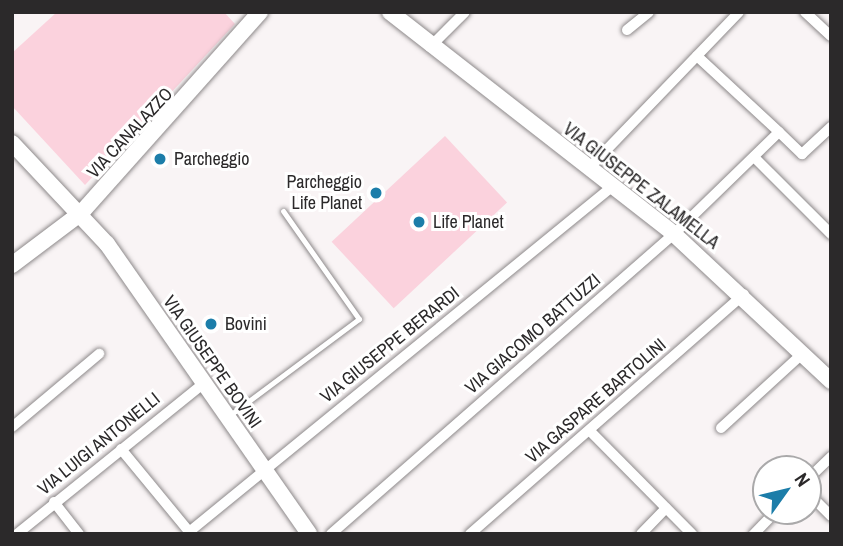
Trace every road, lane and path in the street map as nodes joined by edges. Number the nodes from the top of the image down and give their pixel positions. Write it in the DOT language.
graph roads {
  1 [pos="260,12"];
  2 [pos="379,12"];
  3 [pos="390,12"];
  4 [pos="466,12"];
  5 [pos="649,12"];
  6 [pos="739,12"];
  7 [pos="805,12"];
  8 [pos="627,30"];
  9 [pos="416,35"];
  10 [pos="831,36"];
  11 [pos="430,47"];
  12 [pos="697,56"];
  13 [pos="831,127"];
  14 [pos="779,132"];
  15 [pos="12,142"];
  16 [pos="754,157"];
  17 [pos="589,167"];
  18 [pos="613,186"];
  19 [pos="283,211"];
  20 [pos="81,213"];
  21 [pos="674,234"];
  22 [pos="831,234"];
  23 [pos="12,265"];
  24 [pos="744,294"];
  25 [pos="803,353"];
  26 [pos="99,354"];
  27 [pos="831,381"];
  28 [pos="204,383"];
  29 [pos="233,413"];
  30 [pos="12,427"];
  31 [pos="721,428"];
  32 [pos="590,430"];
  33 [pos="121,449"];
  34 [pos="264,470"];
  35 [pos="54,502"];
  36 [pos="666,508"];
  37 [pos="190,533"];
  38 [pos="17,534"];
  39 [pos="79,534"];
  40 [pos="309,534"];
  41 [pos="331,534"];
  42 [pos="470,534"];
  43 [pos="640,534"];
  44 [pos="692,534"];
  1 -- 20 [label="street, VIA CANALAZZO"];
  2 -- 9 [label="street, VIA GIUSEPPE ZALAMELLA"];
  3 -- 9 [label="street, VIA GIUSEPPE ZALAMELLA"];
  4 -- 11 [label="street"];
  5 -- 8 [label="street"];
  6 -- 12 [label="street"];
  7 -- 10 [label="street"];
  9 -- 11 [label="street, VIA GIUSEPPE ZALAMELLA"];
  11 -- 17 [label="street, VIA GIUSEPPE ZALAMELLA"];
  12 -- 14 [label="street"];
  12 -- 17 [label="street"];
  13 -- 14 [label="street"];
  14 -- 16 [label="street, VIA GIACOMO BATTUZZI"];
  15 -- 20 [label="street, VIA GIUSEPPE BOVINI"];
  16 -- 21 [label="street, VIA GIACOMO BATTUZZI"];
  16 -- 22 [label="street"];
  17 -- 18 [label="street, VIA GIUSEPPE ZALAMELLA"];
  18 -- 21 [label="street, VIA GIUSEPPE ZALAMELLA"];
  18 -- 34 [label="street, VIA GIUSEPPE BERARDI"];
  19 -- 29 [label="lane"];
  20 -- 23 [label="street, VIA CANALAZZO"];
  20 -- 28 [label="street, VIA GIUSEPPE BOVINI"];
  21 -- 24 [label="street, VIA GIUSEPPE ZALAMELLA"];
  21 -- 41 [label="street, VIA GIACOMO BATTUZZI"];
  24 -- 25 [label="street, VIA GIUSEPPE ZALAMELLA"];
  24 -- 32 [label="street, VIA GASPARE BARTOLINI"];
  25 -- 27 [label="street, VIA GIUSEPPE ZALAMELLA"];
  25 -- 31 [label="street"];
  26 -- 30 [label="street"];
  28 -- 29 [label="street, VIA GIUSEPPE BOVINI"];
  28 -- 33 [label="street, VIA LUIGI ANTONELLI"];
  29 -- 34 [label="street, VIA GIUSEPPE BOVINI"];
  32 -- 36 [label="street"];
  32 -- 42 [label="street, VIA GASPARE BARTOLINI"];
  33 -- 35 [label="street, VIA LUIGI ANTONELLI"];
  33 -- 37 [label="street"];
  34 -- 37 [label="street, VIA GIUSEPPE BERARDI"];
  34 -- 40 [label="street, VIA GIUSEPPE BOVINI"];
  35 -- 38 [label="street, VIA LUIGI ANTONELLI"];
  35 -- 39 [label="street"];
  36 -- 43 [label="street"];
  36 -- 44 [label="street"];
}
